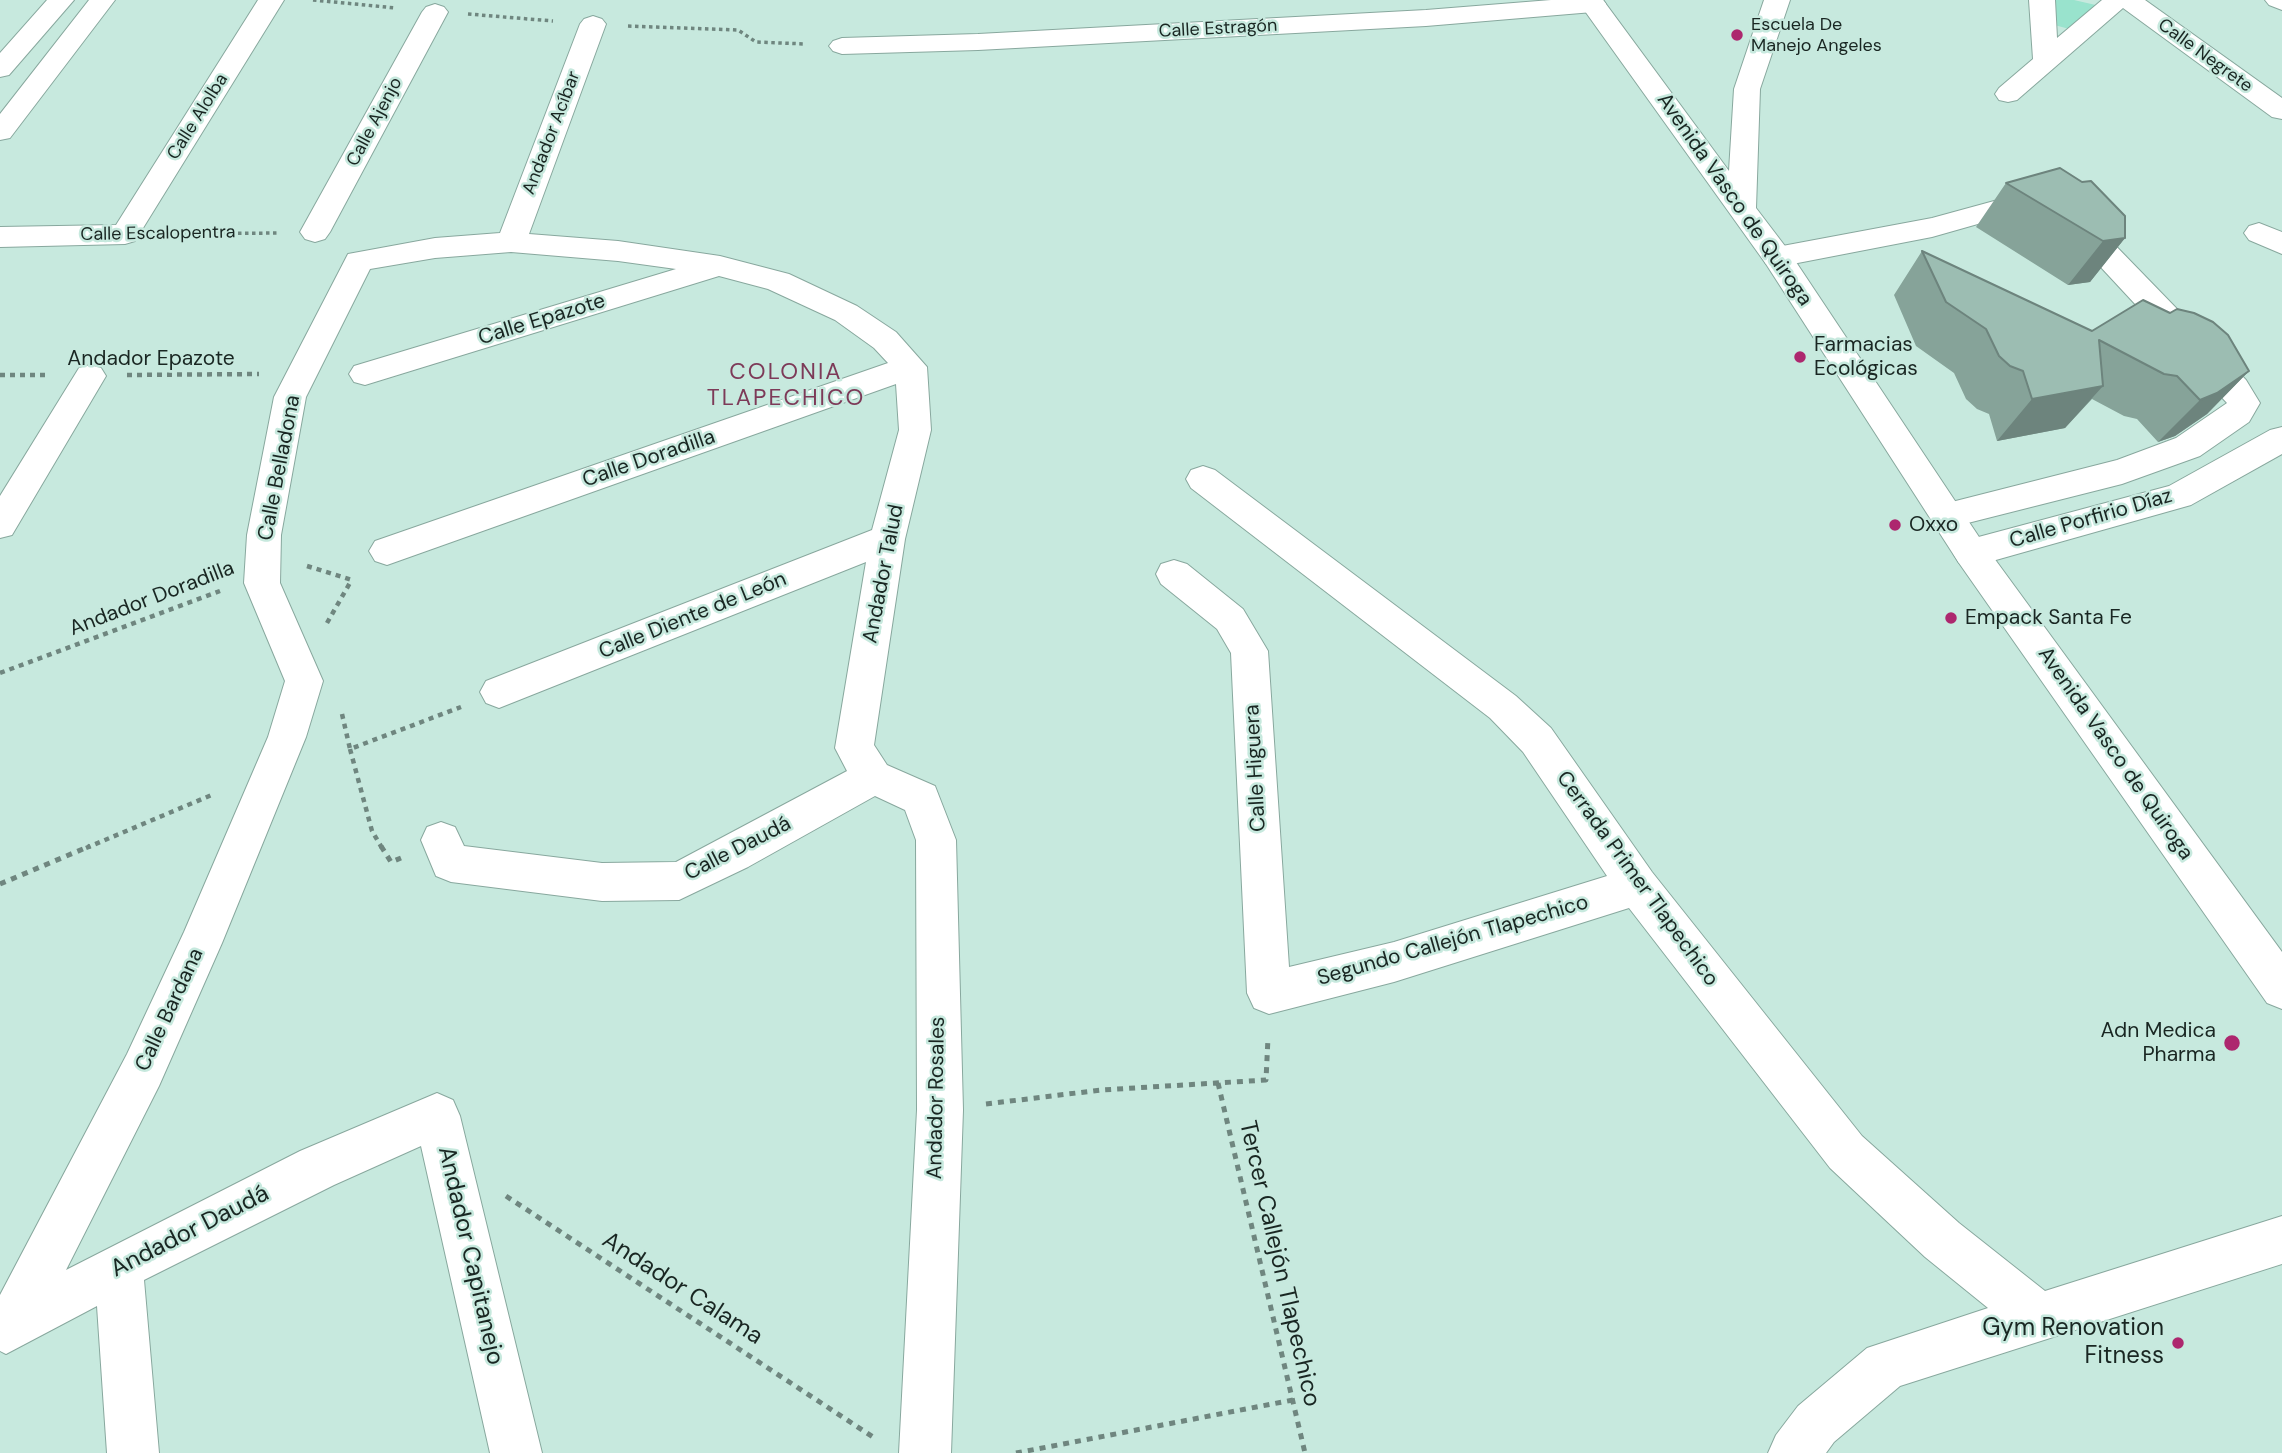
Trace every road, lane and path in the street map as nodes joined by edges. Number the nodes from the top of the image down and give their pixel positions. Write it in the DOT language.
graph roads {
  1 [pos="61,0"];
  2 [pos="102,0"];
  3 [pos="271,0"];
  4 [pos="1777,0"];
  5 [pos="2042,0"];
  6 [pos="2117,0"];
  7 [pos="2129,0"];
  8 [pos="1592,2"];
  9 [pos="435,12"];
  10 [pos="593,24"];
  11 [pos="842,46"];
  12 [pos="2046,60"];
  13 [pos="0,69"];
  14 [pos="2008,94"];
  15 [pos="2282,111"];
  16 [pos="0,132"];
  17 [pos="1742,208"];
  18 [pos="316,232"];
  19 [pos="125,234"];
  20 [pos="0,237"];
  21 [pos="511,242"];
  22 [pos="1777,257"];
  23 [pos="720,266"];
  24 [pos="911,367"];
  25 [pos="302,373"];
  26 [pos="365,374"];
  27 [pos="0,375"];
  28 [pos="90,376"];
  29 [pos="2282,439"];
  30 [pos="1203,479"];
  31 [pos="1948,515"];
  32 [pos="0,525"];
  33 [pos="887,539"];
  34 [pos="387,551"];
  35 [pos="1971,553"];
  36 [pos="1174,574"];
  37 [pos="262,575"];
  38 [pos="351,581"];
  39 [pos="331,616"];
  40 [pos="331,628"];
  41 [pos="0,673"];
  42 [pos="301,675"];
  43 [pos="499,692"];
  44 [pos="342,712"];
  45 [pos="350,749"];
  46 [pos="873,777"];
  47 [pos="220,785"];
  48 [pos="441,840"];
  49 [pos="0,884"];
  50 [pos="1637,886"];
  51 [pos="2282,988"];
  52 [pos="1269,993"];
  53 [pos="1266,1080"];
  54 [pos="1218,1083"];
  55 [pos="940,1110"];
  56 [pos="383,1137"];
  57 [pos="446,1156"];
  58 [pos="2282,1240"];
  59 [pos="119,1267"];
  60 [pos="2038,1316"];
  61 [pos="5,1329"];
  62 [pos="1293,1400"];
  63 [pos="905,1449"];
  64 [pos="133,1453"];
  65 [pos="516,1453"];
  66 [pos="1016,1453"];
  67 [pos="1305,1453"];
  68 [pos="1794,1453"];
  1 -- 13 [label="street"];
  2 -- 16 [label="street"];
  3 -- 19 [label="street, Calle Alolba"];
  4 -- 17 [label="street"];
  5 -- 12 [label="street"];
  6 -- 12 [label="street"];
  7 -- 15 [label="street, Calle Negrete"];
  8 -- 11 [label="street, Calle Estragón"];
  8 -- 17 [label="street, Avenida Vasco de Quiroga"];
  9 -- 18 [label="street, Calle Ajenjo"];
  10 -- 21 [label="street, Andador Acíbar"];
  12 -- 14 [label="street"];
  17 -- 22 [label="street, Avenida Vasco de Quiroga"];
  18 -- 19 [label="path, Calle Escalopentra"];
  19 -- 20 [label="street, Calle Escalopentra"];
  21 -- 23 [label="street"];
  21 -- 25 [label="street, Calle Belladona"];
  22 -- 31 [label="street, Avenida Vasco de Quiroga"];
  22 -- 31 [label="street"];
  23 -- 24 [label="street"];
  23 -- 26 [label="street, Calle Epazote"];
  24 -- 33 [label="street, Andador Talud"];
  24 -- 34 [label="street, Calle Doradilla"];
  25 -- 28 [label="path, Andador Epazote"];
  25 -- 37 [label="street, Calle Belladona"];
  27 -- 28 [label="path, Andador Epazote"];
  28 -- 32 [label="street"];
  29 -- 35 [label="street, Calle Porfirio Díaz"];
  30 -- 50 [label="street, Cerrada Primer Tlapechico"];
  31 -- 35 [label="street, Avenida Vasco de Quiroga"];
  33 -- 43 [label="street, Calle Diente de León"];
  33 -- 46 [label="street, Andador Talud"];
  34 -- 38 [label="path"];
  35 -- 51 [label="street, Avenida Vasco de Quiroga"];
  36 -- 52 [label="street, Calle Higuera"];
  37 -- 38 [label="path, Andador Doradilla"];
  37 -- 41 [label="path, Andador Doradilla"];
  37 -- 42 [label="street, Calle Belladona"];
  38 -- 39 [label="path"];
  39 -- 40 [label="path"];
  39 -- 42 [label="path"];
  42 -- 61 [label="street, Calle Bardana"];
  43 -- 45 [label="path"];
  44 -- 45 [label="path"];
  45 -- 48 [label="path"];
  46 -- 48 [label="street, Calle Daudá"];
  46 -- 55 [label="street, Andador Rosales"];
  47 -- 49 [label="path"];
  50 -- 52 [label="street, Segundo Callejón Tlapechico"];
  50 -- 60 [label="street, Cerrada Primer Tlapechico"];
  53 -- 54 [label="path"];
  54 -- 55 [label="path"];
  54 -- 62 [label="path, Tercer Callejón Tlapechico"];
  55 -- 63 [label="street, Andador Rosales"];
  56 -- 57 [label="street, Andador Capitanejo"];
  56 -- 59 [label="street, Andador Daudá"];
  57 -- 63 [label="path, Andador Calama"];
  57 -- 65 [label="street, Andador Capitanejo"];
  58 -- 60 [label="street"];
  59 -- 61 [label="street, Andador Daudá"];
  59 -- 64 [label="street"];
  60 -- 68 [label="street"];
  62 -- 66 [label="path"];
  62 -- 67 [label="path, Tercer Callejón Tlapechico"];
}
